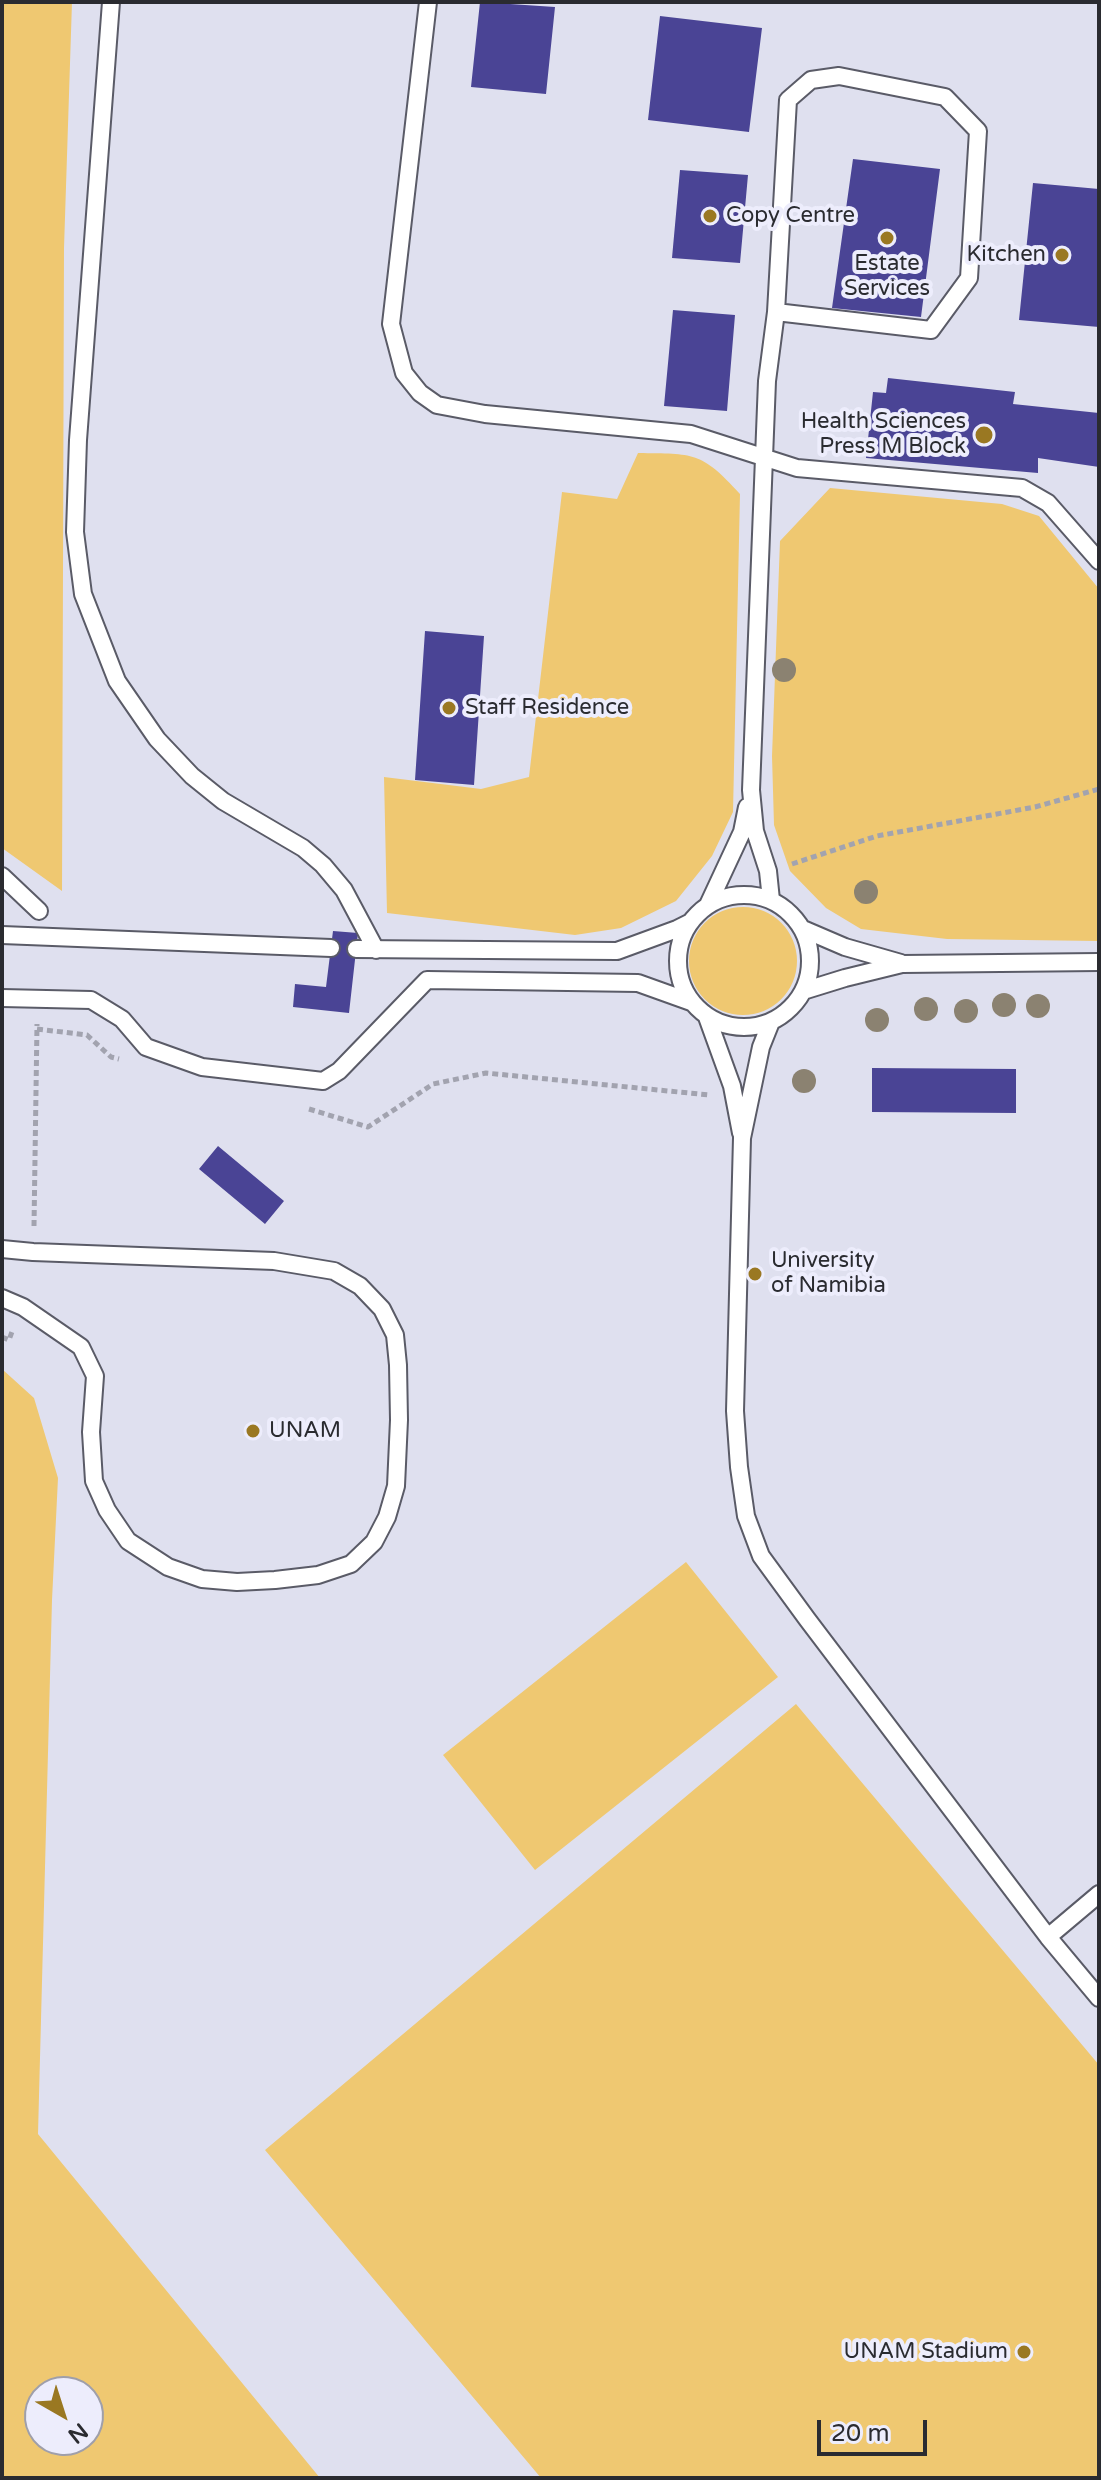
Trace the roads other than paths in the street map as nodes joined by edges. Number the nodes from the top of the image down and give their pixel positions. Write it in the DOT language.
graph roads {
  1 [pos="111,2"];
  2 [pos="428,2"];
  3 [pos="776,312"];
  4 [pos="763,457"];
  5 [pos="1099,561"];
  6 [pos="751,790"];
  7 [pos="2,876"];
  8 [pos="771,900"];
  9 [pos="708,905"];
  10 [pos="39,911"];
  11 [pos="689,923"];
  12 [pos="803,929"];
  13 [pos="6,937"];
  14 [pos="331,948"];
  15 [pos="356,949"];
  16 [pos="376,950"];
  17 [pos="1099,962"];
  18 [pos="902,964"];
  19 [pos="803,991"];
  20 [pos="2,998"];
  21 [pos="691,1002"];
  22 [pos="707,1017"];
  23 [pos="771,1022"];
  24 [pos="742,1138"];
  25 [pos="2,1249"];
  26 [pos="2,1298"];
  27 [pos="1099,1894"];
  28 [pos="1048,1937"];
  29 [pos="1099,1998"];
  1 -- 16 [label="lane"];
  2 -- 4 [label="lane"];
  3 -- 3 [label="lane"];
  3 -- 4 [label="lane"];
  4 -- 5 [label="lane"];
  4 -- 6 [label="lane"];
  6 -- 8 [label="lane"];
  6 -- 9 [label="lane"];
  7 -- 10 [label="lane"];
  8 -- 9 [label="lane"];
  8 -- 12 [label="lane"];
  9 -- 11 [label="lane"];
  11 -- 16 [label="lane"];
  11 -- 21 [label="lane"];
  12 -- 18 [label="lane"];
  12 -- 19 [label="lane"];
  13 -- 14 [label="lane"];
  15 -- 16 [label="lane"];
  17 -- 18 [label="lane"];
  18 -- 19 [label="lane"];
  19 -- 23 [label="lane"];
  20 -- 21 [label="lane"];
  21 -- 22 [label="lane"];
  22 -- 23 [label="lane"];
  22 -- 24 [label="lane"];
  23 -- 24 [label="lane"];
  24 -- 28 [label="lane"];
  25 -- 26 [label="lane"];
  27 -- 28 [label="lane"];
  28 -- 29 [label="lane"];
}
